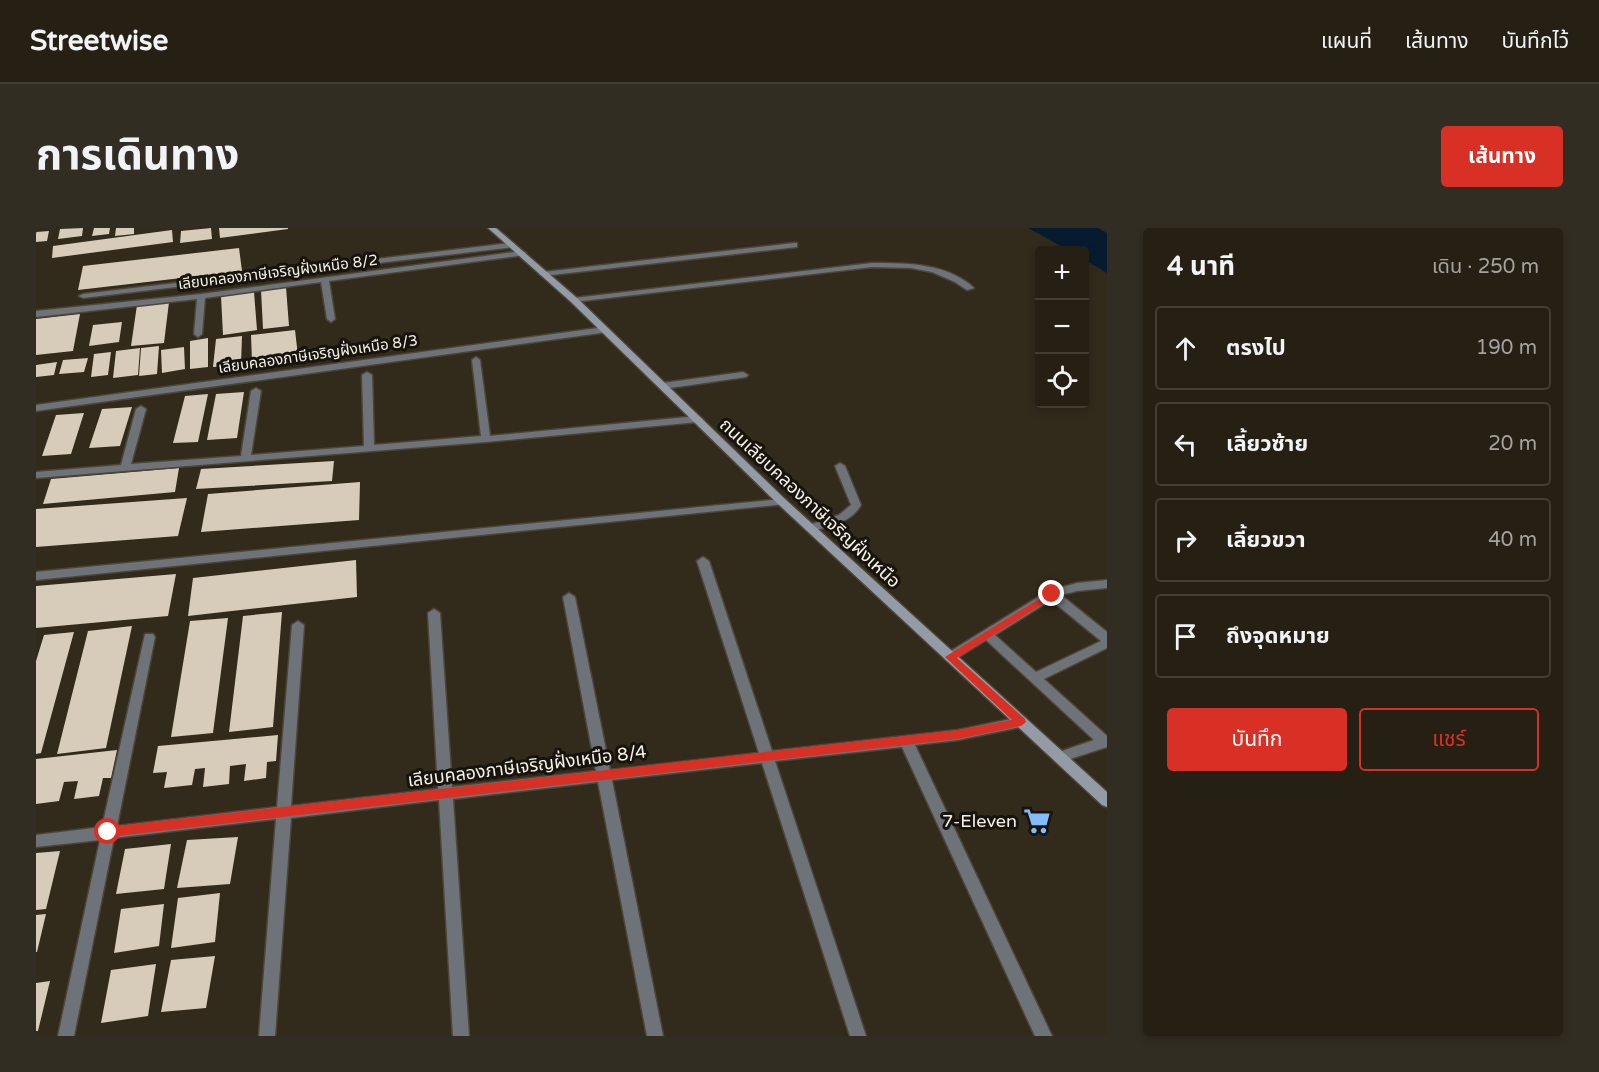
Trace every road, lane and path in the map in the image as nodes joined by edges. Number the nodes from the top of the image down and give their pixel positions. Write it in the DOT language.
graph roads {
  1 [pos="492,228"];
  2 [pos="511,245"];
  3 [pos="794,245"];
  4 [pos="522,254"];
  5 [pos="543,274"];
  6 [pos="325,280"];
  7 [pos="970,288"];
  8 [pos="83,296"];
  9 [pos="201,296"];
  10 [pos="574,300"];
  11 [pos="36,314"];
  12 [pos="331,319"];
  13 [pos="605,330"];
  14 [pos="198,334"];
  15 [pos="476,360"];
  16 [pos="367,375"];
  17 [pos="743,375"];
  18 [pos="663,386"];
  19 [pos="256,391"];
  20 [pos="36,408"];
  21 [pos="141,409"];
  22 [pos="698,419"];
  23 [pos="486,439"];
  24 [pos="369,448"];
  25 [pos="246,458"];
  26 [pos="840,466"];
  27 [pos="125,468"];
  28 [pos="36,475"];
  29 [pos="782,502"];
  30 [pos="810,528"];
  31 [pos="703,561"];
  32 [pos="36,576"];
  33 [pos="1107,584"];
  34 [pos="1052,594"];
  35 [pos="569,597"];
  36 [pos="434,613"];
  37 [pos="298,625"];
  38 [pos="987,634"];
  39 [pos="149,637"];
  40 [pos="1107,641"];
  41 [pos="950,657"];
  42 [pos="1034,678"];
  43 [pos="1021,722"];
  44 [pos="906,741"];
  45 [pos="1106,742"];
  46 [pos="765,757"];
  47 [pos="1061,757"];
  48 [pos="603,775"];
  49 [pos="447,793"];
  50 [pos="1107,801"];
  51 [pos="285,812"];
  52 [pos="108,832"];
  53 [pos="36,841"];
  54 [pos="66,1036"];
  55 [pos="267,1036"];
  56 [pos="461,1036"];
  57 [pos="656,1036"];
  58 [pos="858,1036"];
  59 [pos="1044,1036"];
  1 -- 2 [label="main road, ถนนเลียบคลองภาษีเจริญฝั่งเหนือ"];
  2 -- 4 [label="main road, ถนนเลียบคลองภาษีเจริญฝั่งเหนือ"];
  2 -- 8 [label="street"];
  3 -- 5 [label="street"];
  4 -- 5 [label="main road, ถนนเลียบคลองภาษีเจริญฝั่งเหนือ"];
  4 -- 6 [label="street, เลียบคลองภาษีเจริญฝั่งเหนือ 8/2"];
  5 -- 10 [label="main road, ถนนเลียบคลองภาษีเจริญฝั่งเหนือ"];
  6 -- 9 [label="street, เลียบคลองภาษีเจริญฝั่งเหนือ 8/2"];
  6 -- 12 [label="street"];
  7 -- 10 [label="street"];
  9 -- 11 [label="street, เลียบคลองภาษีเจริญฝั่งเหนือ 8/2"];
  9 -- 14 [label="street"];
  10 -- 13 [label="main road, ถนนเลียบคลองภาษีเจริญฝั่งเหนือ"];
  13 -- 18 [label="main road, ถนนเลียบคลองภาษีเจริญฝั่งเหนือ"];
  13 -- 20 [label="street, เลียบคลองภาษีเจริญฝั่งเหนือ 8/3"];
  15 -- 23 [label="street"];
  16 -- 24 [label="street"];
  17 -- 18 [label="street"];
  18 -- 22 [label="main road, ถนนเลียบคลองภาษีเจริญฝั่งเหนือ"];
  19 -- 25 [label="street"];
  21 -- 27 [label="street"];
  22 -- 23 [label="street"];
  22 -- 29 [label="main road, ถนนเลียบคลองภาษีเจริญฝั่งเหนือ"];
  23 -- 24 [label="street"];
  24 -- 25 [label="street"];
  25 -- 27 [label="street"];
  26 -- 30 [label="street"];
  27 -- 28 [label="street"];
  29 -- 30 [label="main road, ถนนเลียบคลองภาษีเจริญฝั่งเหนือ"];
  29 -- 32 [label="street"];
  30 -- 41 [label="main road, ถนนเลียบคลองภาษีเจริญฝั่งเหนือ"];
  31 -- 46 [label="street"];
  33 -- 34 [label="street"];
  34 -- 38 [label="street"];
  34 -- 40 [label="street"];
  35 -- 48 [label="street"];
  36 -- 49 [label="street"];
  37 -- 51 [label="street"];
  38 -- 41 [label="street"];
  38 -- 42 [label="street"];
  39 -- 52 [label="street"];
  40 -- 42 [label="street"];
  41 -- 43 [label="main road, ถนนเลียบคลองภาษีเจริญฝั่งเหนือ"];
  42 -- 45 [label="street"];
  43 -- 44 [label="street, เลียบคลองภาษีเจริญฝั่งเหนือ 8/4"];
  43 -- 47 [label="main road, ถนนเลียบคลองภาษีเจริญฝั่งเหนือ"];
  44 -- 46 [label="street, เลียบคลองภาษีเจริญฝั่งเหนือ 8/4"];
  44 -- 59 [label="street"];
  45 -- 47 [label="street"];
  46 -- 48 [label="street, เลียบคลองภาษีเจริญฝั่งเหนือ 8/4"];
  46 -- 58 [label="street"];
  47 -- 50 [label="main road, ถนนเลียบคลองภาษีเจริญฝั่งเหนือ"];
  48 -- 49 [label="street, เลียบคลองภาษีเจริญฝั่งเหนือ 8/4"];
  48 -- 57 [label="street"];
  49 -- 51 [label="street, เลียบคลองภาษีเจริญฝั่งเหนือ 8/4"];
  49 -- 56 [label="street"];
  51 -- 52 [label="street, เลียบคลองภาษีเจริญฝั่งเหนือ 8/4"];
  51 -- 55 [label="street"];
  52 -- 53 [label="street, เลียบคลองภาษีเจริญฝั่งเหนือ 8/4"];
  52 -- 54 [label="street"];
}
